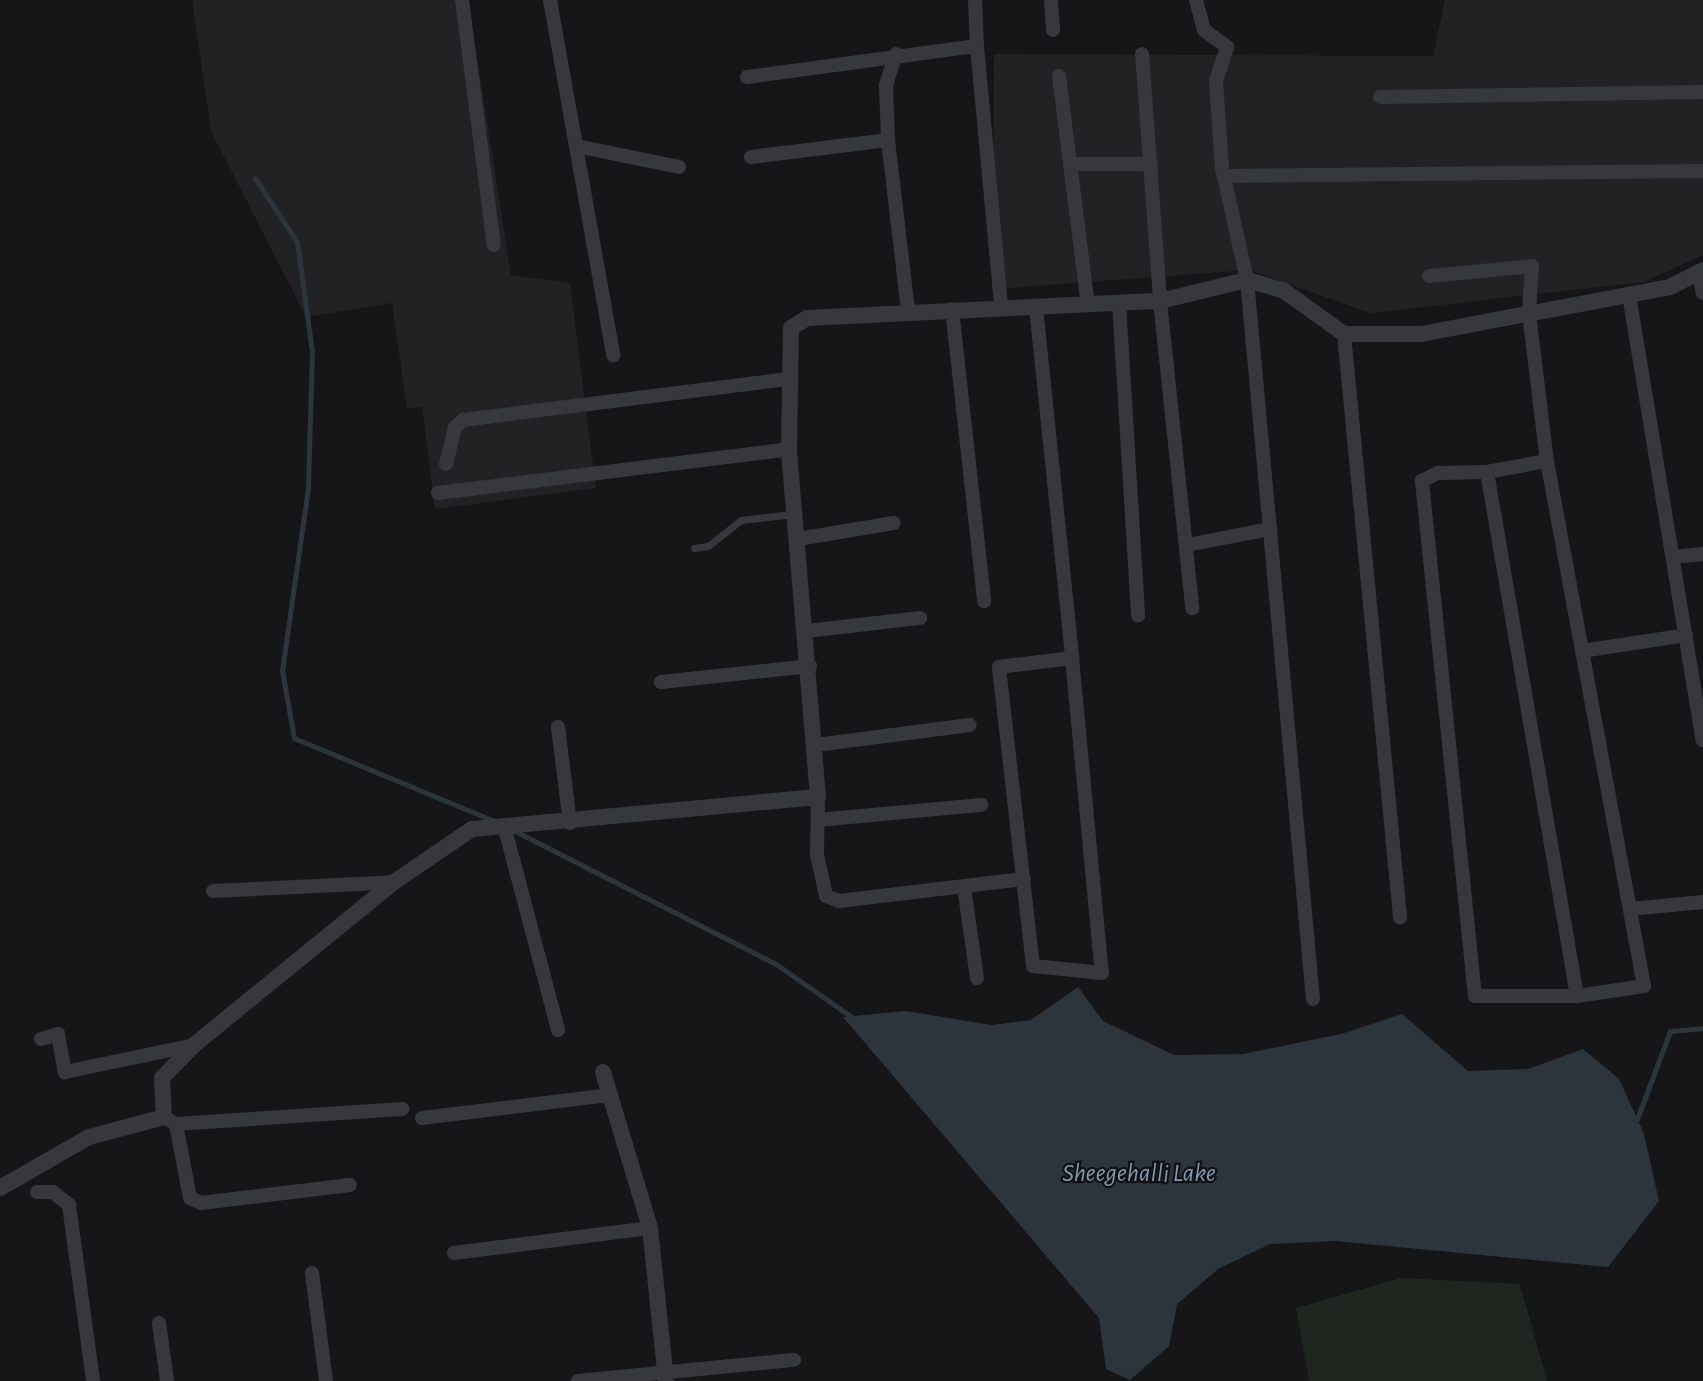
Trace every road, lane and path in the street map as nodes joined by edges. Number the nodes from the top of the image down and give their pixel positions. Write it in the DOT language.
graph roads {
  1 [pos="462,0"];
  2 [pos="550,0"];
  3 [pos="975,0"];
  4 [pos="1051,0"];
  5 [pos="1196,0"];
  6 [pos="1053,30"];
  7 [pos="977,46"];
  8 [pos="896,54"];
  9 [pos="1142,54"];
  10 [pos="1059,76"];
  11 [pos="747,77"];
  12 [pos="1703,92"];
  13 [pos="1380,97"];
  14 [pos="888,140"];
  15 [pos="576,146"];
  16 [pos="751,157"];
  17 [pos="1070,164"];
  18 [pos="1151,164"];
  19 [pos="679,167"];
  20 [pos="1703,171"];
  21 [pos="1224,176"];
  22 [pos="494,245"];
  23 [pos="1701,272"];
  24 [pos="1429,276"];
  25 [pos="1247,279"];
  26 [pos="1703,293"];
  27 [pos="1629,295"];
  28 [pos="1160,301"];
  29 [pos="1119,303"];
  30 [pos="1088,304"];
  31 [pos="1001,305"];
  32 [pos="1036,307"];
  33 [pos="952,309"];
  34 [pos="908,310"];
  35 [pos="1529,313"];
  36 [pos="1344,334"];
  37 [pos="613,355"];
  38 [pos="788,379"];
  39 [pos="789,449"];
  40 [pos="1547,461"];
  41 [pos="446,464"];
  42 [pos="1487,472"];
  43 [pos="438,493"];
  44 [pos="795,514"];
  45 [pos="894,523"];
  46 [pos="1270,529"];
  47 [pos="798,539"];
  48 [pos="1187,545"];
  49 [pos="694,548"];
  50 [pos="1703,554"];
  51 [pos="1673,557"];
  52 [pos="984,601"];
  53 [pos="1191,608"];
  54 [pos="1138,615"];
  55 [pos="920,618"];
  56 [pos="807,631"];
  57 [pos="1686,635"];
  58 [pos="1582,651"];
  59 [pos="1072,658"];
  60 [pos="810,666"];
  61 [pos="661,682"];
  62 [pos="970,725"];
  63 [pos="558,727"];
  64 [pos="1703,740"];
  65 [pos="816,745"];
  66 [pos="818,797"];
  67 [pos="981,805"];
  68 [pos="818,820"];
  69 [pos="570,823"];
  70 [pos="505,830"];
  71 [pos="1024,879"];
  72 [pos="394,882"];
  73 [pos="964,887"];
  74 [pos="213,891"];
  75 [pos="1703,902"];
  76 [pos="1630,909"];
  77 [pos="1400,916"];
  78 [pos="977,978"];
  79 [pos="1577,996"];
  80 [pos="1313,999"];
  81 [pos="558,1030"];
  82 [pos="41,1039"];
  83 [pos="194,1046"];
  84 [pos="603,1072"];
  85 [pos="609,1095"];
  86 [pos="403,1109"];
  87 [pos="422,1118"];
  88 [pos="170,1120"];
  89 [pos="350,1185"];
  90 [pos="0,1188"];
  91 [pos="37,1192"];
  92 [pos="650,1228"];
  93 [pos="454,1253"];
  94 [pos="312,1273"];
  95 [pos="159,1323"];
  96 [pos="794,1360"];
  97 [pos="666,1377"];
  98 [pos="93,1381"];
  99 [pos="167,1381"];
  100 [pos="326,1381"];
  101 [pos="578,1381"];
  1 -- 22 [label="street"];
  2 -- 15 [label="street"];
  3 -- 7 [label="street"];
  4 -- 6 [label="street"];
  5 -- 21 [label="street"];
  7 -- 8 [label="street"];
  7 -- 31 [label="street"];
  8 -- 11 [label="street"];
  8 -- 14 [label="street"];
  9 -- 18 [label="street"];
  10 -- 17 [label="street"];
  12 -- 13 [label="street"];
  14 -- 16 [label="street"];
  14 -- 34 [label="street"];
  15 -- 19 [label="street"];
  15 -- 37 [label="street"];
  17 -- 18 [label="street"];
  17 -- 30 [label="street"];
  18 -- 28 [label="street"];
  20 -- 21 [label="street"];
  21 -- 25 [label="street"];
  23 -- 26 [label="street"];
  23 -- 27 [label="street"];
  24 -- 35 [label="street"];
  25 -- 28 [label="street"];
  25 -- 36 [label="street"];
  25 -- 46 [label="street"];
  27 -- 35 [label="street"];
  27 -- 51 [label="street"];
  28 -- 29 [label="street"];
  28 -- 48 [label="street"];
  29 -- 30 [label="street"];
  29 -- 54 [label="street"];
  30 -- 32 [label="street"];
  31 -- 32 [label="street"];
  31 -- 33 [label="street"];
  32 -- 59 [label="street"];
  33 -- 34 [label="street"];
  33 -- 52 [label="street"];
  34 -- 38 [label="street"];
  35 -- 36 [label="street"];
  35 -- 40 [label="street"];
  36 -- 77 [label="street"];
  38 -- 39 [label="street"];
  38 -- 41 [label="street"];
  39 -- 43 [label="street"];
  39 -- 44 [label="street"];
  40 -- 42 [label="street"];
  40 -- 58 [label="street"];
  42 -- 79 [label="street"];
  42 -- 79 [label="street"];
  44 -- 47 [label="street"];
  44 -- 49 [label="lane"];
  45 -- 47 [label="street"];
  46 -- 48 [label="street"];
  46 -- 80 [label="street"];
  47 -- 56 [label="street"];
  48 -- 53 [label="street"];
  50 -- 51 [label="street"];
  51 -- 57 [label="street"];
  55 -- 56 [label="street"];
  56 -- 60 [label="street"];
  57 -- 58 [label="street"];
  57 -- 64 [label="street"];
  58 -- 76 [label="street"];
  59 -- 71 [label="street"];
  59 -- 71 [label="street"];
  60 -- 61 [label="street"];
  60 -- 65 [label="street"];
  62 -- 65 [label="street"];
  63 -- 69 [label="street"];
  65 -- 66 [label="street"];
  66 -- 68 [label="street"];
  66 -- 69 [label="street"];
  67 -- 68 [label="street"];
  68 -- 73 [label="street"];
  69 -- 70 [label="street"];
  70 -- 72 [label="street"];
  70 -- 81 [label="street"];
  71 -- 73 [label="street"];
  72 -- 74 [label="street"];
  72 -- 83 [label="street"];
  73 -- 78 [label="street"];
  75 -- 76 [label="street"];
  76 -- 79 [label="street"];
  82 -- 83 [label="street"];
  83 -- 88 [label="street"];
  84 -- 85 [label="street"];
  85 -- 87 [label="street"];
  85 -- 92 [label="street"];
  86 -- 88 [label="street"];
  88 -- 89 [label="street"];
  88 -- 90 [label="street"];
  91 -- 98 [label="street"];
  92 -- 93 [label="street"];
  92 -- 97 [label="street"];
  94 -- 100 [label="street"];
  95 -- 99 [label="street"];
  96 -- 97 [label="street"];
  97 -- 101 [label="street"];
}
